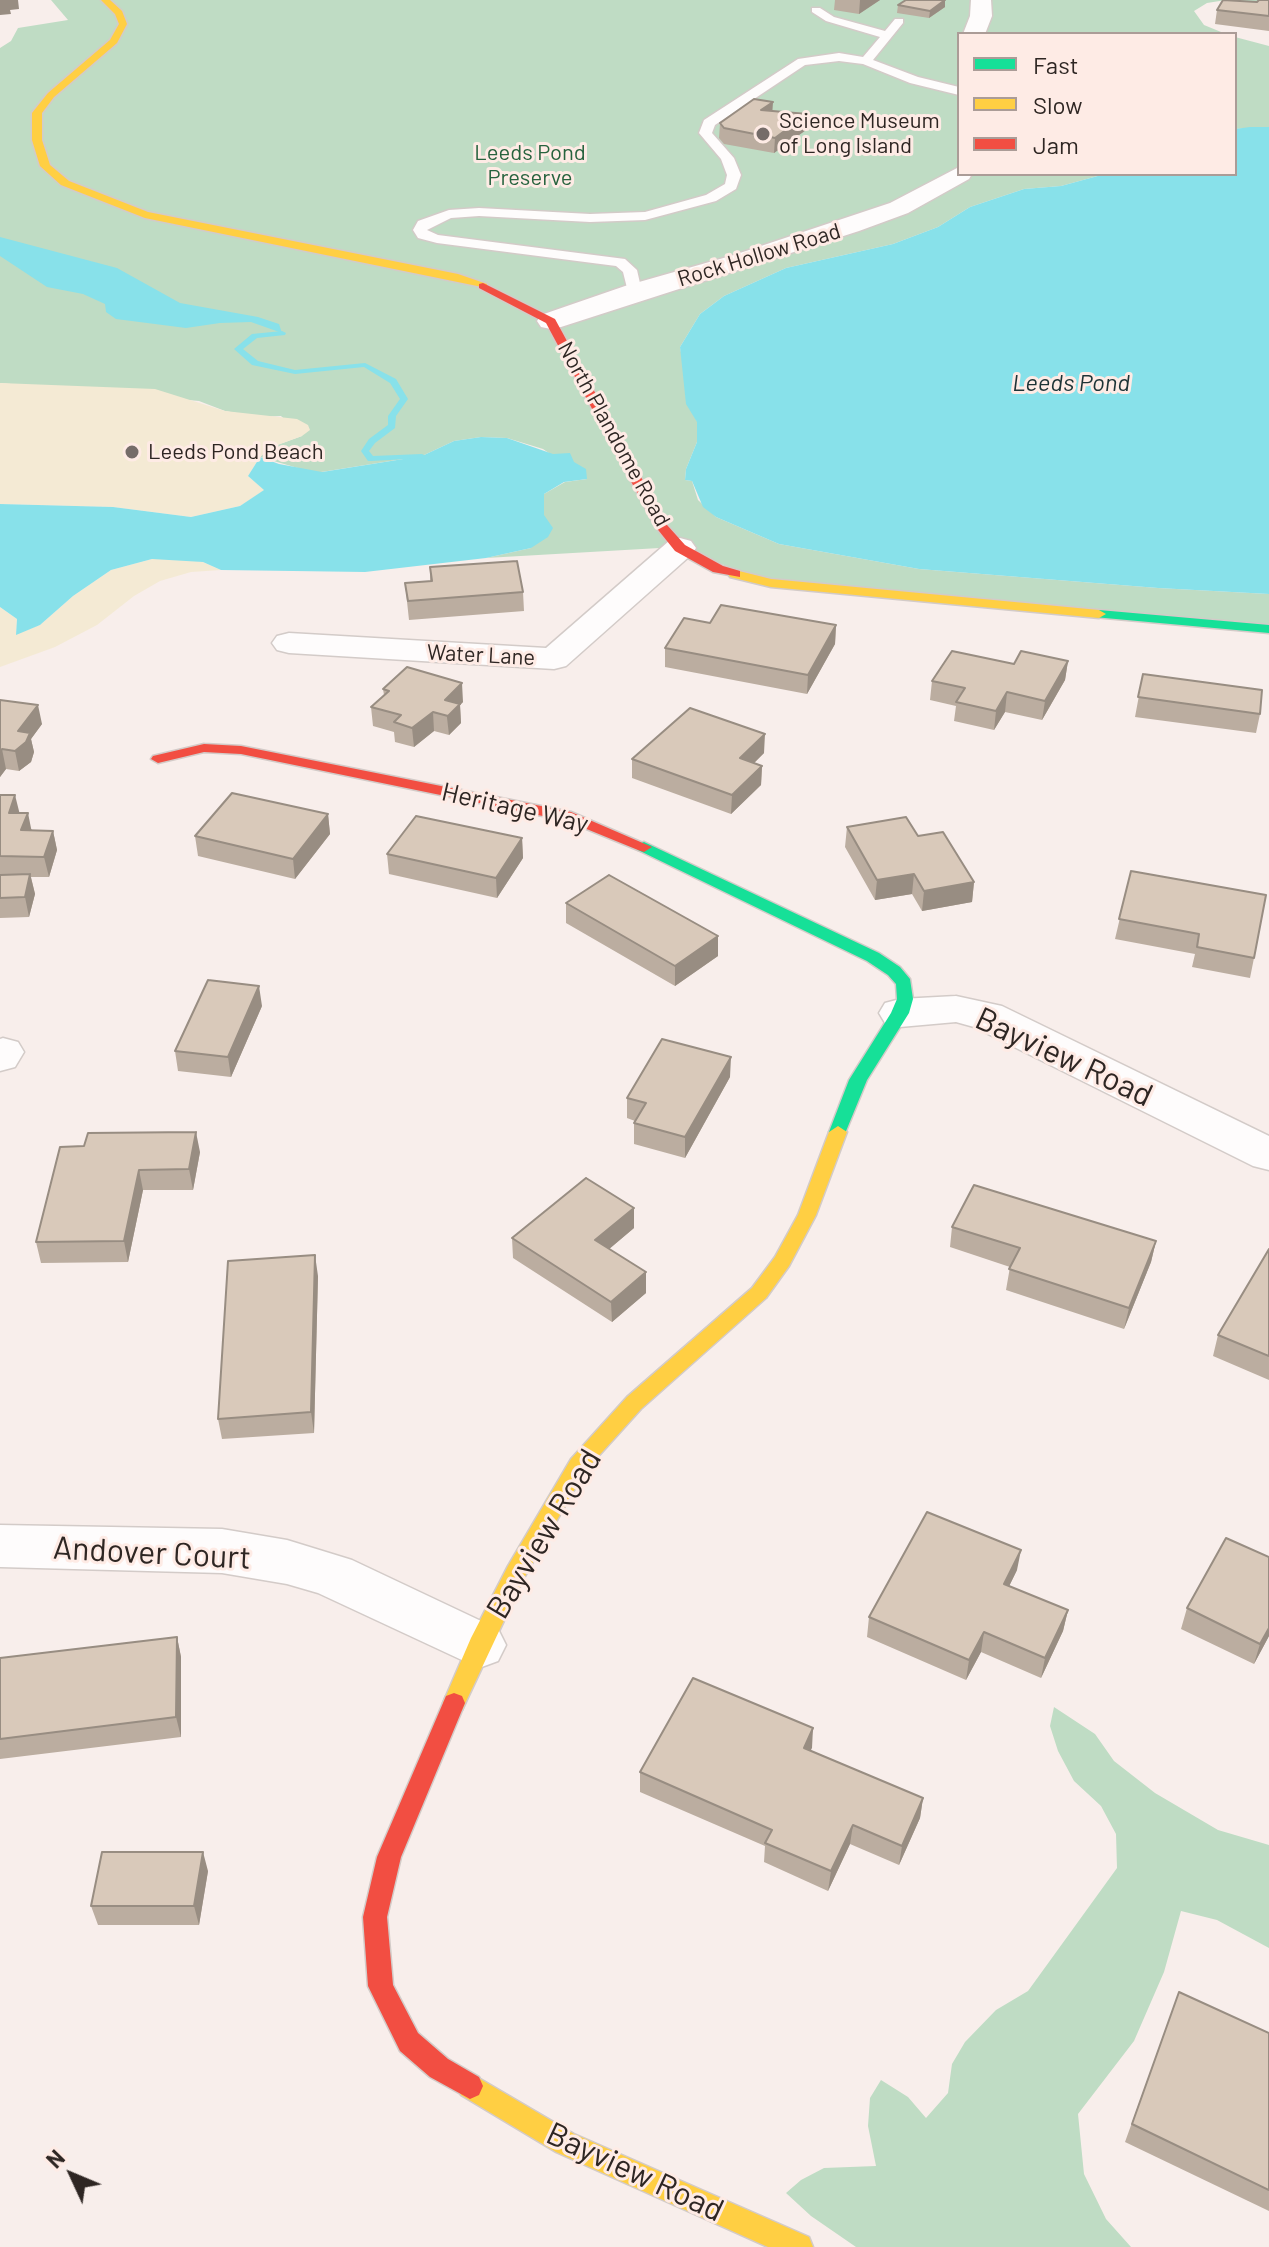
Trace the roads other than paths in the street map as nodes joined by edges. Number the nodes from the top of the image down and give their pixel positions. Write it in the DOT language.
graph roads {
  1 [pos="105,0"];
  2 [pos="981,0"];
  3 [pos="816,10"];
  4 [pos="899,21"];
  5 [pos="975,32"];
  6 [pos="887,35"];
  7 [pos="866,61"];
  8 [pos="957,91"];
  9 [pos="957,176"];
  10 [pos="635,292"];
  11 [pos="551,321"];
  12 [pos="680,548"];
  13 [pos="1269,629"];
  14 [pos="289,643"];
  15 [pos="158,759"];
  16 [pos="900,1013"];
  17 [pos="1269,1155"];
  18 [pos="0,1546"];
  19 [pos="479,1645"];
  20 [pos="799,2247"];
  1 -- 11 [label="main road, North Plandome Road"];
  2 -- 5 [label="street"];
  3 -- 6 [label="lane"];
  4 -- 6 [label="lane"];
  6 -- 7 [label="lane"];
  7 -- 8 [label="lane"];
  7 -- 10 [label="lane"];
  9 -- 10 [label="street, Rock Hollow Road"];
  10 -- 11 [label="street, Rock Hollow Road"];
  11 -- 12 [label="main road, North Plandome Road"];
  12 -- 13 [label="main road, North Plandome Road"];
  12 -- 14 [label="street, Water Lane"];
  15 -- 16 [label="main road, Heritage Way"];
  16 -- 17 [label="street, Bayview Road"];
  16 -- 19 [label="main road, Bayview Road"];
  18 -- 19 [label="street, Andover Court"];
  19 -- 20 [label="main road, Bayview Road"];
}
